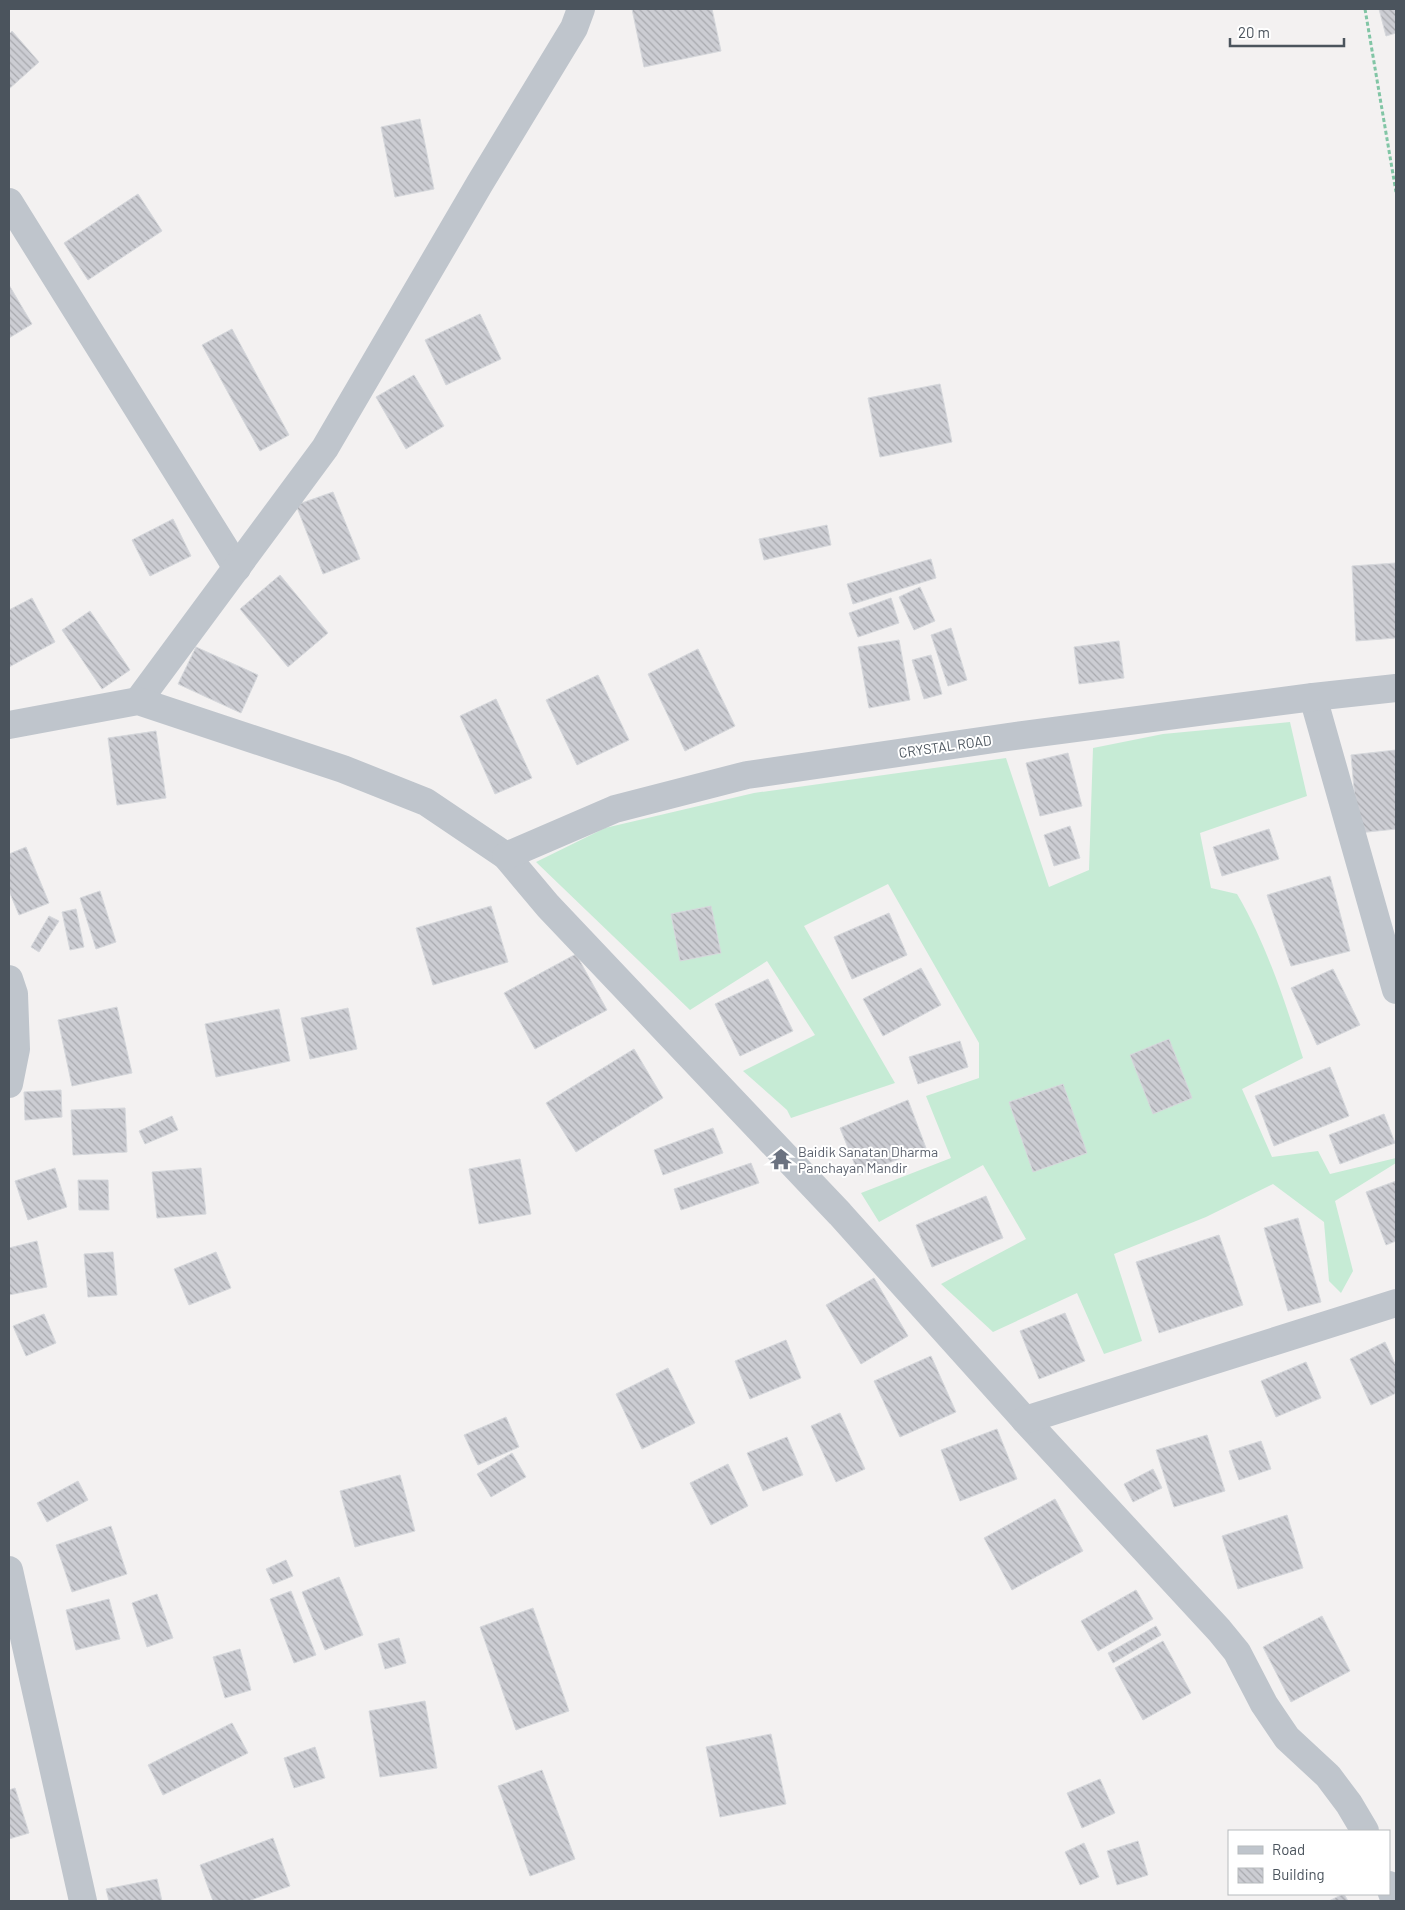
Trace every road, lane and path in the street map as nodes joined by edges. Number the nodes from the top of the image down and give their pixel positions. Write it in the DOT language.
graph roads {
  1 [pos="581,9"];
  2 [pos="1365,9"];
  3 [pos="1396,192"];
  4 [pos="9,202"];
  5 [pos="237,568"];
  6 [pos="1396,688"];
  7 [pos="1313,697"];
  8 [pos="138,701"];
  9 [pos="9,725"];
  10 [pos="506,856"];
  11 [pos="9,979"];
  12 [pos="1396,990"];
  13 [pos="9,1084"];
  14 [pos="1396,1303"];
  15 [pos="1026,1420"];
  16 [pos="9,1570"];
  17 [pos="1364,1830"];
  18 [pos="1390,1888"];
  19 [pos="84,1901"];
  20 [pos="1395,1901"];
  1 -- 5 [label="street"];
  2 -- 3 [label="path"];
  4 -- 5 [label="street"];
  5 -- 8 [label="street"];
  6 -- 7 [label="street, CRYSTAL ROAD"];
  7 -- 10 [label="street, CRYSTAL ROAD"];
  7 -- 12 [label="street"];
  8 -- 9 [label="street"];
  8 -- 10 [label="street"];
  10 -- 15 [label="street"];
  11 -- 13 [label="street"];
  14 -- 15 [label="street"];
  15 -- 17 [label="street"];
  16 -- 19 [label="street"];
  18 -- 20 [label="street"];
}
